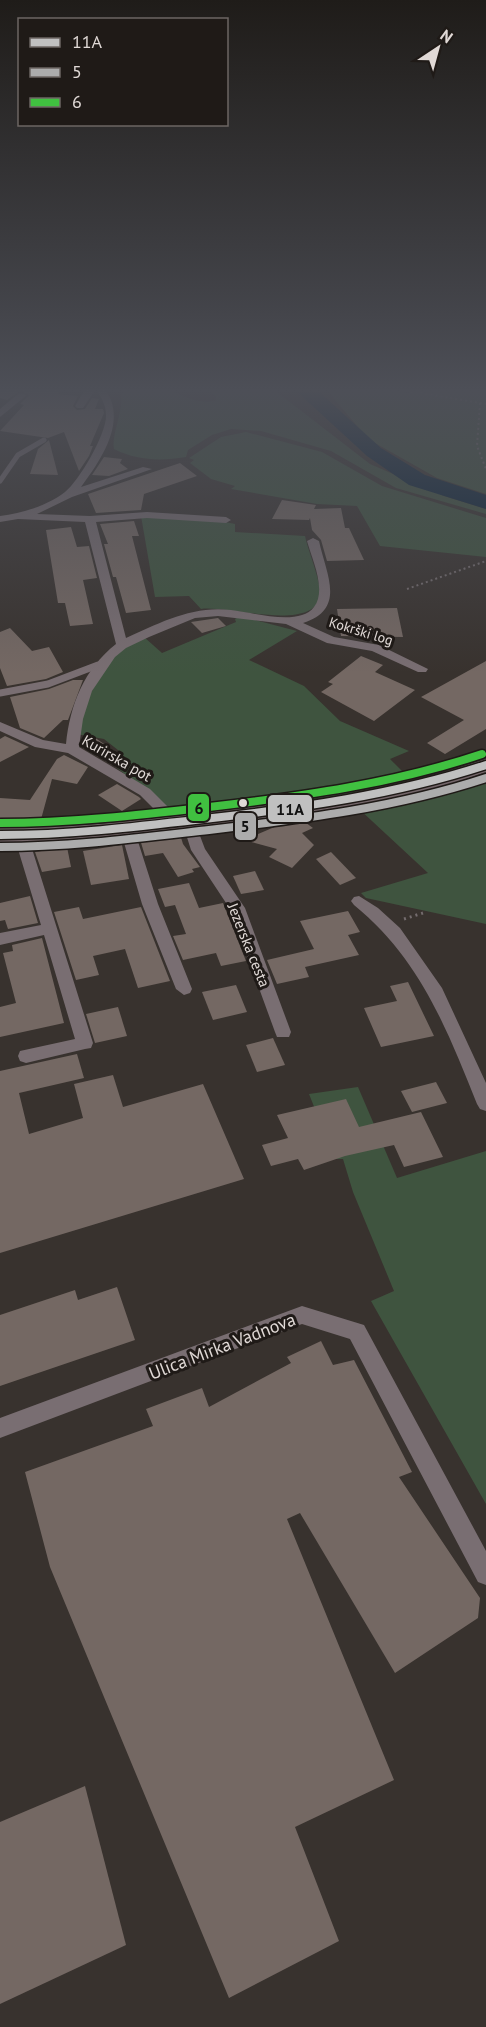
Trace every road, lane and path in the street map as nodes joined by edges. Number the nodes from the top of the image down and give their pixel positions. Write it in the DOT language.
graph roads {
  1 [pos="78,484"];
  2 [pos="102,484"];
  3 [pos="70,494"];
  4 [pos="21,517"];
  5 [pos="0,519"];
  6 [pos="90,519"];
  7 [pos="226,520"];
  8 [pos="313,541"];
  9 [pos="486,561"];
  10 [pos="407,590"];
  11 [pos="291,622"];
  12 [pos="122,645"];
  13 [pos="98,665"];
  14 [pos="422,669"];
  15 [pos="0,693"];
  16 [pos="0,726"];
  17 [pos="72,749"];
  18 [pos="486,765"];
  19 [pos="183,826"];
  20 [pos="127,829"];
  21 [pos="10,836"];
  22 [pos="359,901"];
  23 [pos="50,928"];
  24 [pos="0,939"];
  25 [pos="184,989"];
  26 [pos="283,1032"];
  27 [pos="26,1056"];
  28 [pos="486,1104"];
  29 [pos="0,1428"];
  30 [pos="486,1574"];
  1 -- 3 [label="street"];
  2 -- 3 [label="street"];
  3 -- 4 [label="street"];
  4 -- 5 [label="street"];
  4 -- 6 [label="street"];
  6 -- 7 [label="street"];
  6 -- 12 [label="street"];
  8 -- 11 [label="street, Kokrški log"];
  9 -- 10 [label="path"];
  11 -- 12 [label="street, Kokrški log"];
  11 -- 14 [label="street, Kokrški log"];
  12 -- 13 [label="street, Kokrški log"];
  13 -- 15 [label="lane"];
  13 -- 17 [label="street, Kokrški log"];
  16 -- 17 [label="street, Kurirska pot"];
  17 -- 19 [label="street, Kurirska pot"];
  18 -- 19 [label="street"];
  19 -- 20 [label="street"];
  19 -- 26 [label="street, Jezerska cesta"];
  20 -- 21 [label="street"];
  20 -- 25 [label="street"];
  21 -- 23 [label="street"];
  22 -- 28 [label="street"];
  23 -- 24 [label="street"];
  23 -- 27 [label="street"];
  29 -- 30 [label="street, Ulica Mirka Vadnova"];
}
